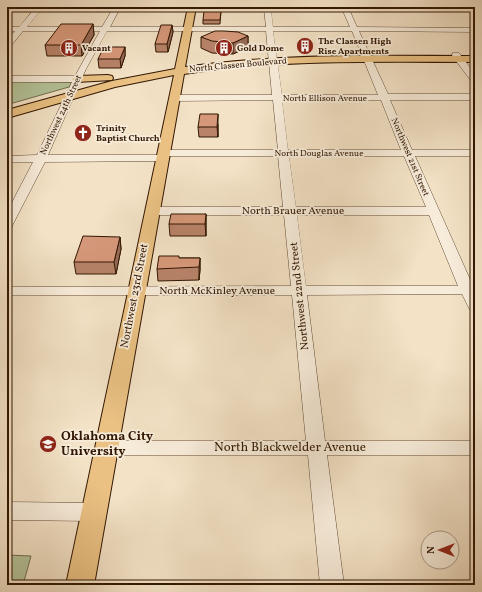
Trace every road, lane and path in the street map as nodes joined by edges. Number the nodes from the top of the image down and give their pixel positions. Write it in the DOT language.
graph roads {
  1 [pos="40,7"];
  2 [pos="117,7"];
  3 [pos="192,7"];
  4 [pos="199,7"];
  5 [pos="239,7"];
  6 [pos="267,7"];
  7 [pos="345,7"];
  8 [pos="465,7"];
  9 [pos="422,9"];
  10 [pos="432,22"];
  11 [pos="7,29"];
  12 [pos="21,29"];
  13 [pos="105,29"];
  14 [pos="188,29"];
  15 [pos="270,30"];
  16 [pos="355,30"];
  17 [pos="437,30"];
  18 [pos="475,30"];
  19 [pos="7,45"];
  20 [pos="475,54"];
  21 [pos="367,57"];
  22 [pos="458,57"];
  23 [pos="273,59"];
  24 [pos="475,59"];
  25 [pos="181,68"];
  26 [pos="7,79"];
  27 [pos="475,80"];
  28 [pos="73,91"];
  29 [pos="175,98"];
  30 [pos="278,98"];
  31 [pos="384,98"];
  32 [pos="475,98"];
  33 [pos="7,107"];
  34 [pos="7,114"];
  35 [pos="284,153"];
  36 [pos="408,153"];
  37 [pos="475,153"];
  38 [pos="163,156"];
  39 [pos="41,158"];
  40 [pos="7,159"];
  41 [pos="152,211"];
  42 [pos="290,211"];
  43 [pos="433,211"];
  44 [pos="7,224"];
  45 [pos="471,290"];
  46 [pos="7,291"];
  47 [pos="136,291"];
  48 [pos="299,291"];
  49 [pos="475,307"];
  50 [pos="106,448"];
  51 [pos="317,448"];
  52 [pos="475,448"];
  53 [pos="7,511"];
  54 [pos="94,512"];
  55 [pos="80,585"];
  56 [pos="332,585"];
  1 -- 2 [label="street"];
  1 -- 12 [label="street"];
  2 -- 3 [label="street"];
  2 -- 13 [label="street, Northwest 24th Street"];
  3 -- 4 [label="street"];
  3 -- 14 [label="main road, Northwest 23rd Street"];
  5 -- 6 [label="street"];
  6 -- 7 [label="street"];
  6 -- 15 [label="street, Northwest 22nd Street"];
  7 -- 9 [label="street"];
  7 -- 16 [label="street, Northwest 21st Street"];
  8 -- 9 [label="street"];
  10 -- 17 [label="street"];
  11 -- 12 [label="street"];
  12 -- 13 [label="street"];
  12 -- 19 [label="street"];
  13 -- 14 [label="street"];
  13 -- 28 [label="street, Northwest 24th Street"];
  14 -- 15 [label="street"];
  14 -- 25 [label="main road, Northwest 23rd Street"];
  15 -- 16 [label="street"];
  15 -- 23 [label="street, Northwest 22nd Street"];
  16 -- 17 [label="street"];
  16 -- 21 [label="street, Northwest 21st Street"];
  17 -- 18 [label="street"];
  20 -- 22 [label="main road, North Classen Boulevard"];
  21 -- 22 [label="main road, North Classen Boulevard"];
  21 -- 23 [label="main road, North Classen Boulevard"];
  21 -- 31 [label="street, Northwest 21st Street"];
  22 -- 24 [label="main road, North Classen Boulevard"];
  22 -- 27 [label="street"];
  23 -- 25 [label="main road, North Classen Boulevard"];
  23 -- 30 [label="street, Northwest 22nd Street"];
  25 -- 28 [label="main road, North Classen Boulevard"];
  25 -- 28 [label="main road, North Classen Boulevard"];
  25 -- 29 [label="main road, Northwest 23rd Street"];
  26 -- 28 [label="street"];
  28 -- 33 [label="main road, North Classen Boulevard"];
  28 -- 34 [label="main road"];
  28 -- 39 [label="street, Northwest 24th Street"];
  29 -- 30 [label="street, North Ellison Avenue"];
  29 -- 38 [label="main road, Northwest 23rd Street"];
  30 -- 31 [label="street, North Ellison Avenue"];
  30 -- 35 [label="street, Northwest 22nd Street"];
  31 -- 32 [label="street, North Ellison Avenue"];
  31 -- 36 [label="street, Northwest 21st Street"];
  35 -- 36 [label="street, North Douglas Avenue"];
  35 -- 38 [label="street, North Douglas Avenue"];
  35 -- 42 [label="street, Northwest 22nd Street"];
  36 -- 37 [label="street, North Douglas Avenue"];
  36 -- 43 [label="street, Northwest 21st Street"];
  38 -- 39 [label="street, North Douglas Avenue"];
  38 -- 41 [label="main road, Northwest 23rd Street"];
  39 -- 40 [label="street, North Douglas Avenue"];
  39 -- 44 [label="street, Northwest 24th Street"];
  41 -- 42 [label="street, North Brauer Avenue"];
  41 -- 47 [label="main road, Northwest 23rd Street"];
  42 -- 43 [label="street, North Brauer Avenue"];
  42 -- 48 [label="street, Northwest 22nd Street"];
  43 -- 45 [label="street, Northwest 21st Street"];
  45 -- 48 [label="street, North McKinley Avenue"];
  45 -- 49 [label="street, Northwest 21st Street"];
  46 -- 47 [label="street, North McKinley Avenue"];
  47 -- 48 [label="street, North McKinley Avenue"];
  47 -- 50 [label="main road, Northwest 23rd Street"];
  48 -- 51 [label="street, Northwest 22nd Street"];
  50 -- 51 [label="street, North Blackwelder Avenue"];
  50 -- 54 [label="main road, Northwest 23rd Street"];
  51 -- 52 [label="street, North Blackwelder Avenue"];
  51 -- 56 [label="street, Northwest 22nd Street"];
  53 -- 54 [label="street"];
  54 -- 55 [label="main road, Northwest 23rd Street"];
}
